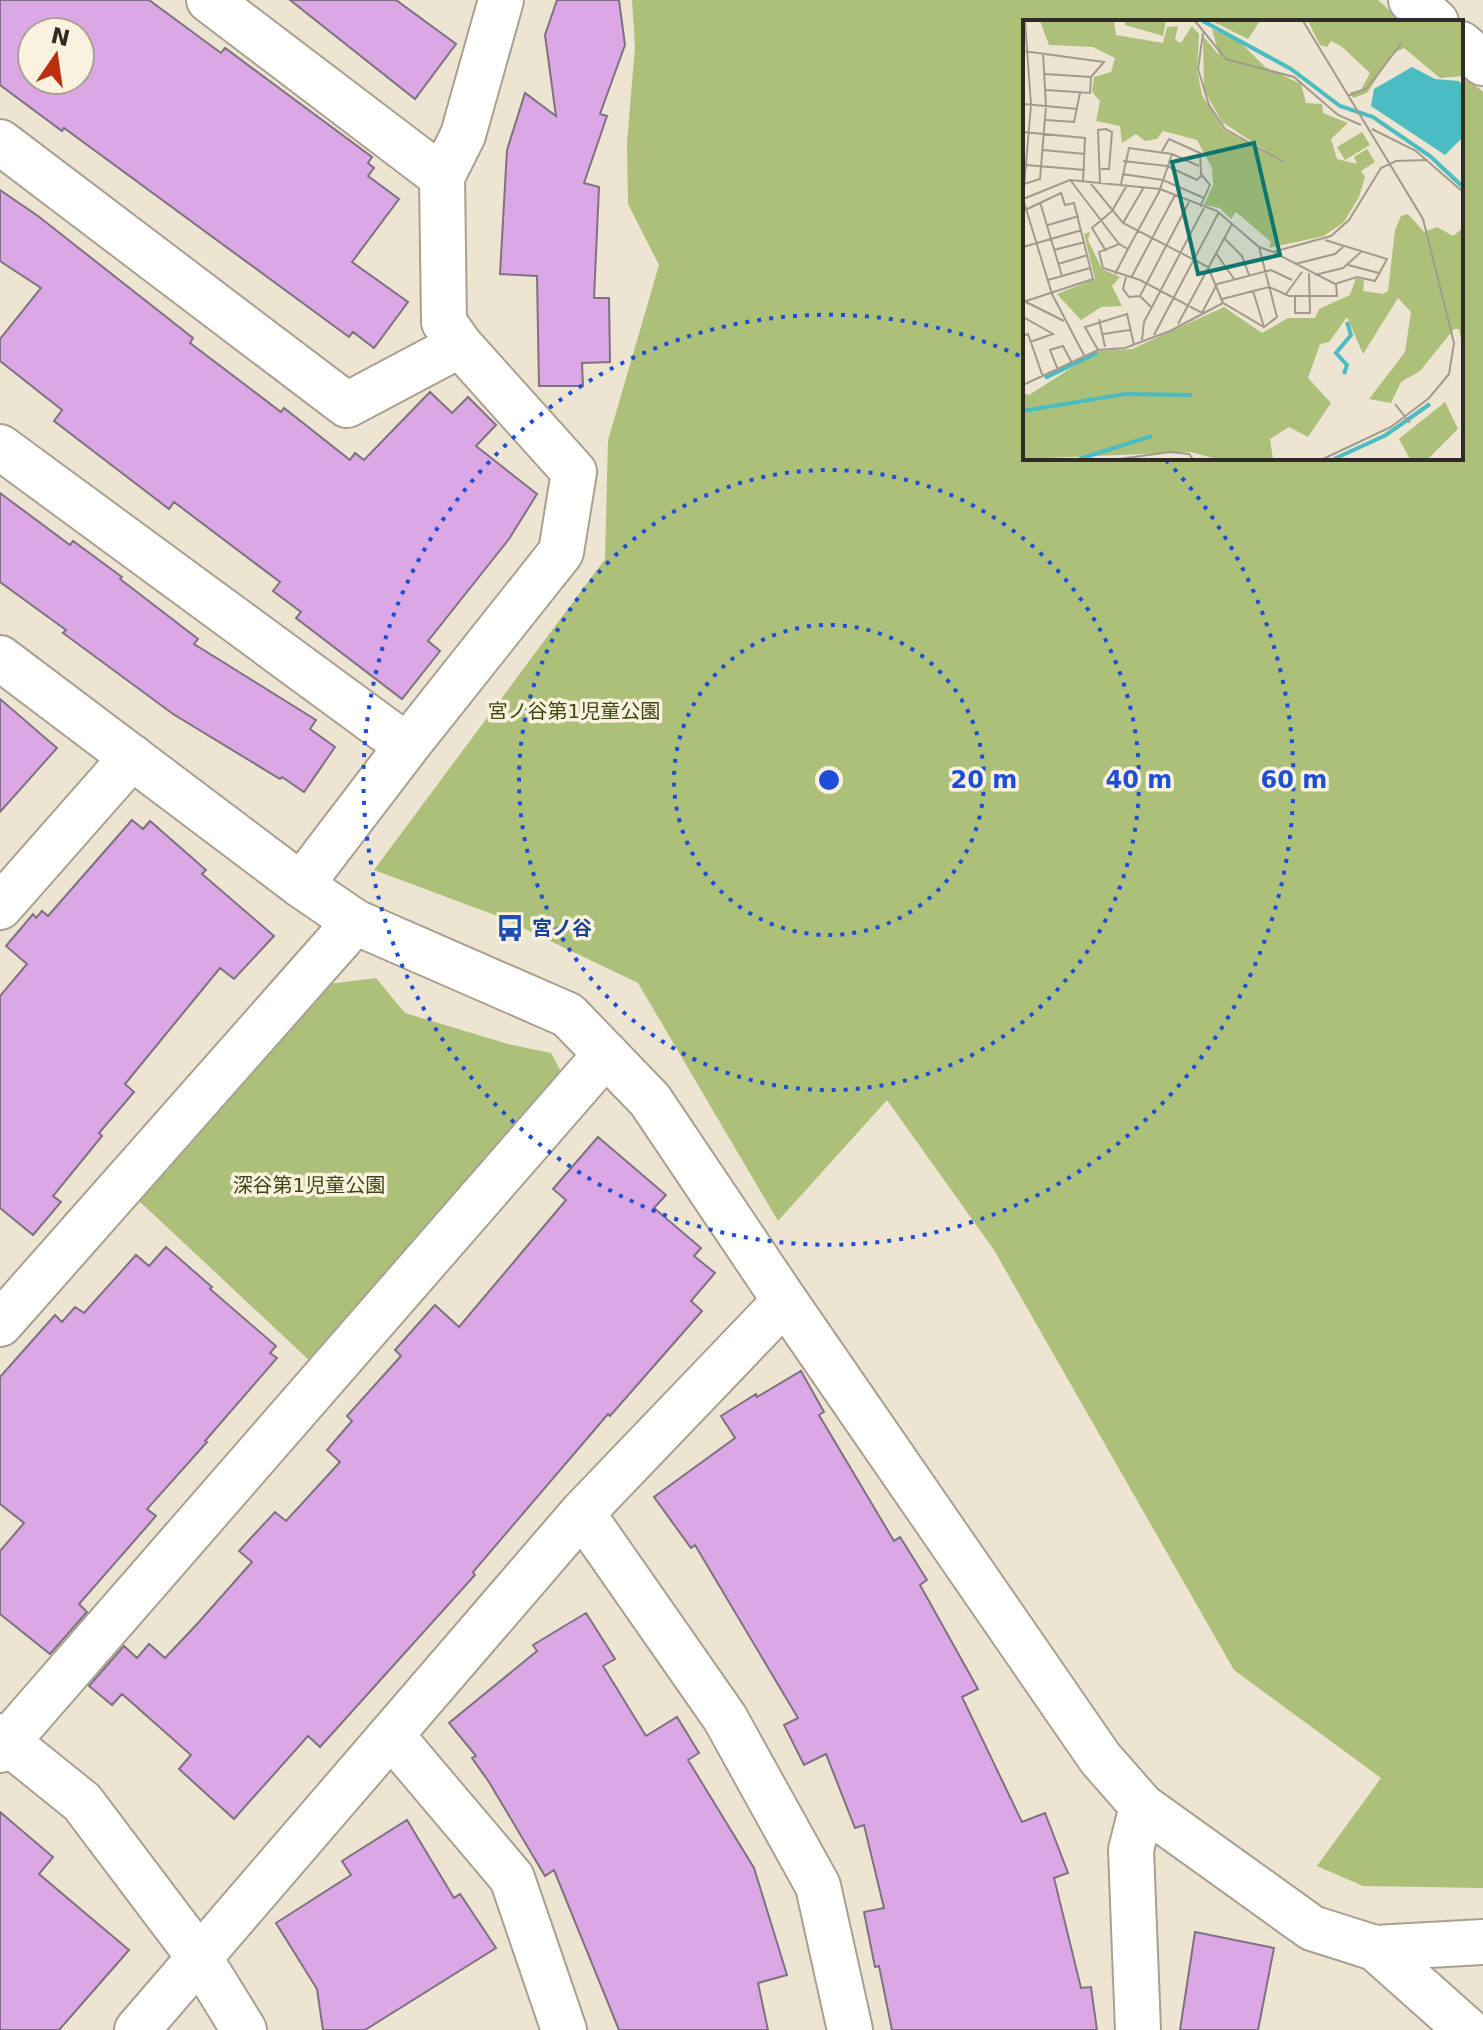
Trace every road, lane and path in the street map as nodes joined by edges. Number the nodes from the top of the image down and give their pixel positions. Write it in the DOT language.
graph roads {
  1 [pos="209,0"];
  2 [pos="501,0"];
  3 [pos="1411,0"];
  4 [pos="1434,20"];
  5 [pos="1463,46"];
  6 [pos="1483,63"];
  7 [pos="0,142"];
  8 [pos="442,177"];
  9 [pos="460,345"];
  10 [pos="0,447"];
  11 [pos="0,658"];
  12 [pos="407,746"];
  13 [pos="132,757"];
  14 [pos="301,885"];
  15 [pos="0,907"];
  16 [pos="355,922"];
  17 [pos="606,1054"];
  18 [pos="785,1301"];
  19 [pos="0,1324"];
  20 [pos="582,1513"];
  21 [pos="391,1735"];
  22 [pos="3,1743"];
  23 [pos="1142,1806"];
  24 [pos="1483,1942"];
  25 [pos="1375,1948"];
  26 [pos="199,1957"];
  27 [pos="137,2030"];
  28 [pos="244,2030"];
  29 [pos="564,2030"];
  30 [pos="850,2030"];
  31 [pos="1138,2030"];
  32 [pos="1467,2030"];
  1 -- 8 [label="street"];
  2 -- 8 [label="street"];
  3 -- 4 [label="street"];
  5 -- 6 [label="street"];
  7 -- 9 [label="street"];
  8 -- 9 [label="street"];
  9 -- 12 [label="street"];
  10 -- 12 [label="street"];
  11 -- 13 [label="street"];
  12 -- 14 [label="street"];
  13 -- 14 [label="street"];
  13 -- 15 [label="street"];
  14 -- 16 [label="street"];
  16 -- 17 [label="street"];
  16 -- 19 [label="street"];
  17 -- 18 [label="street"];
  17 -- 22 [label="street"];
  18 -- 20 [label="street"];
  18 -- 23 [label="street"];
  20 -- 21 [label="street"];
  20 -- 30 [label="street"];
  21 -- 26 [label="street"];
  21 -- 29 [label="street"];
  22 -- 26 [label="street"];
  23 -- 25 [label="street"];
  23 -- 31 [label="street"];
  24 -- 25 [label="street"];
  25 -- 32 [label="street"];
  26 -- 27 [label="street"];
  26 -- 28 [label="street"];
}
